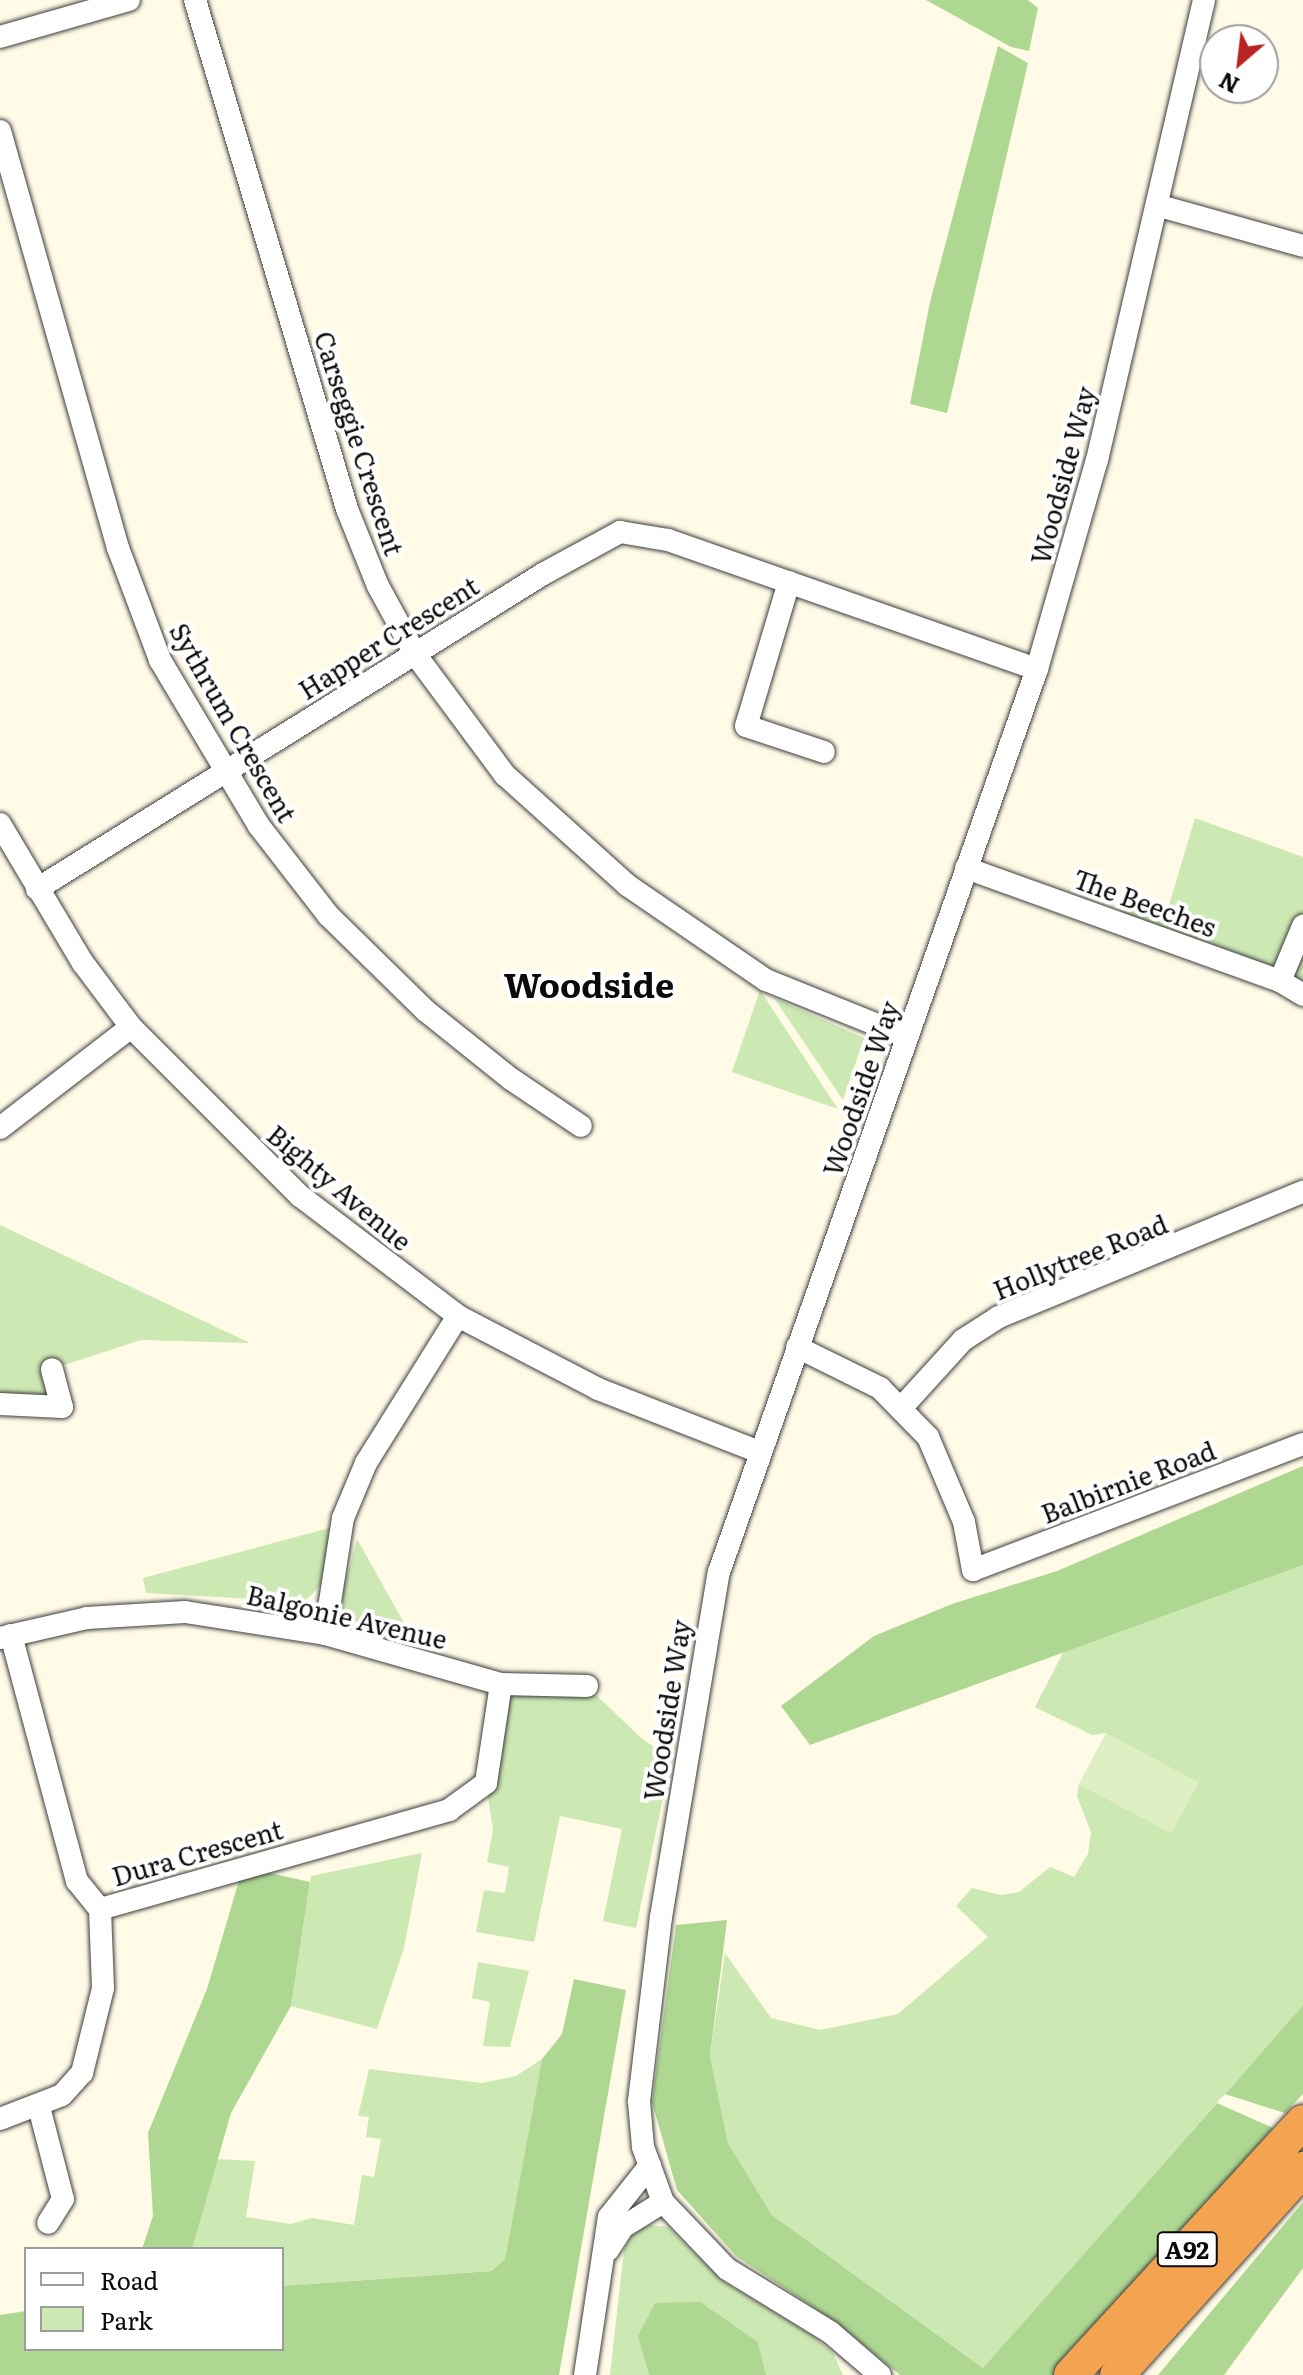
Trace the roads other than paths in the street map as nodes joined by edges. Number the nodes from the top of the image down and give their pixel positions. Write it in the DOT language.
graph roads {
  1 [pos="129,0"];
  2 [pos="195,0"];
  3 [pos="1204,0"];
  4 [pos="0,37"];
  5 [pos="0,131"];
  6 [pos="1160,206"];
  7 [pos="1303,246"];
  8 [pos="789,582"];
  9 [pos="415,654"];
  10 [pos="1037,669"];
  11 [pos="824,752"];
  12 [pos="227,770"];
  13 [pos="0,824"];
  14 [pos="966,868"];
  15 [pos="37,889"];
  16 [pos="1303,926"];
  17 [pos="1280,981"];
  18 [pos="1303,995"];
  19 [pos="131,1027"];
  20 [pos="907,1037"];
  21 [pos="581,1126"];
  22 [pos="0,1128"];
  23 [pos="1303,1192"];
  24 [pos="458,1316"];
  25 [pos="797,1347"];
  26 [pos="52,1369"];
  27 [pos="0,1404"];
  28 [pos="903,1406"];
  29 [pos="1303,1444"];
  30 [pos="760,1452"];
  31 [pos="325,1634"];
  32 [pos="5,1636"];
  33 [pos="501,1684"];
  34 [pos="587,1686"];
  35 [pos="100,1909"];
  36 [pos="39,2107"];
  37 [pos="0,2119"];
  38 [pos="1303,2122"];
  39 [pos="650,2165"];
  40 [pos="1303,2169"];
  41 [pos="663,2202"];
  42 [pos="48,2223"];
  43 [pos="603,2257"];
  44 [pos="1175,2314"];
  45 [pos="858,2365"];
  46 [pos="585,2375"];
  47 [pos="880,2375"];
  48 [pos="1071,2375"];
  49 [pos="1117,2375"];
  50 [pos="1135,2375"];
  1 -- 4 [label="street"];
  2 -- 9 [label="street, Carseggie Crescent"];
  3 -- 6 [label="street, Woodside Way"];
  5 -- 12 [label="street, Sythrum Crescent"];
  6 -- 7 [label="street"];
  6 -- 10 [label="street, Woodside Way"];
  8 -- 9 [label="street, Happer Crescent"];
  8 -- 10 [label="street, Happer Crescent"];
  8 -- 11 [label="street"];
  9 -- 12 [label="street, Happer Crescent"];
  9 -- 20 [label="street, Carseggie Crescent"];
  10 -- 14 [label="street, Woodside Way"];
  12 -- 15 [label="street, Happer Crescent"];
  12 -- 21 [label="street, Sythrum Crescent"];
  13 -- 15 [label="street, Bighty Avenue"];
  14 -- 17 [label="street, The Beeches"];
  14 -- 20 [label="street, Woodside Way"];
  15 -- 19 [label="street, Bighty Avenue"];
  16 -- 17 [label="street"];
  17 -- 18 [label="street, The Beeches"];
  19 -- 22 [label="street"];
  19 -- 24 [label="street, Bighty Avenue"];
  20 -- 25 [label="street, Woodside Way"];
  23 -- 28 [label="street, Hollytree Road"];
  24 -- 30 [label="street, Bighty Avenue"];
  24 -- 31 [label="street"];
  25 -- 28 [label="street"];
  25 -- 30 [label="street, Woodside Way"];
  26 -- 27 [label="street"];
  28 -- 29 [label="street, Balbirnie Road"];
  30 -- 39 [label="street, Woodside Way"];
  31 -- 32 [label="street, Balgonie Avenue"];
  31 -- 33 [label="street, Balgonie Avenue"];
  32 -- 35 [label="street, Dura Crescent"];
  33 -- 34 [label="street, Balgonie Avenue"];
  33 -- 35 [label="street, Dura Crescent"];
  35 -- 36 [label="street"];
  36 -- 37 [label="street"];
  36 -- 42 [label="street"];
  38 -- 48 [label="highway, A92"];
  39 -- 41 [label="street, Woodside Way"];
  39 -- 43 [label="street"];
  40 -- 44 [label="highway, A92"];
  41 -- 43 [label="street"];
  41 -- 45 [label="street"];
  43 -- 46 [label="street"];
  44 -- 49 [label="highway, A92"];
  44 -- 50 [label="highway, A92"];
  45 -- 47 [label="street"];
}
